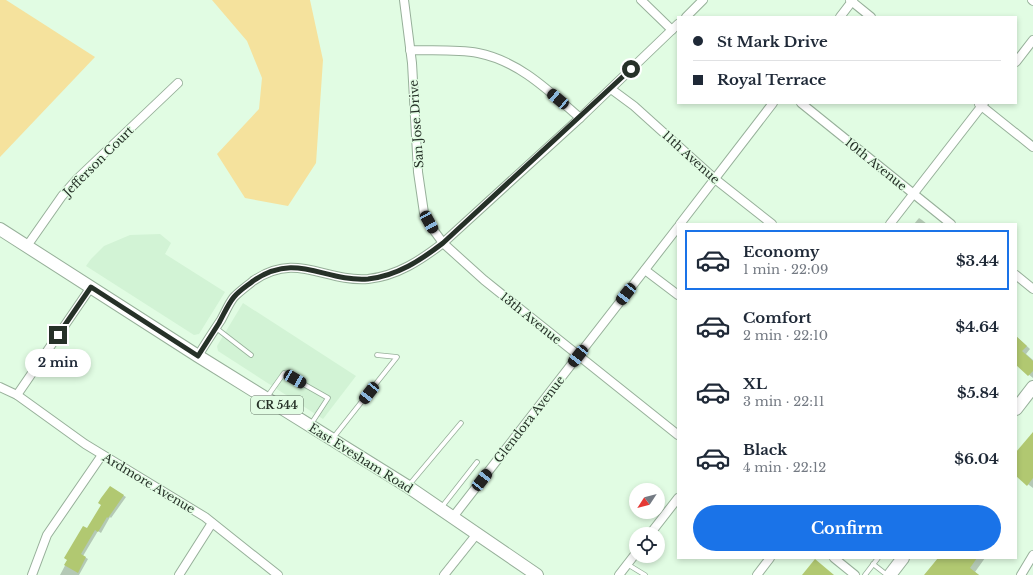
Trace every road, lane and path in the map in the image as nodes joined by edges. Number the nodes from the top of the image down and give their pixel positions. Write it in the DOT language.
graph roads {
  1 [pos="404,0"];
  2 [pos="641,0"];
  3 [pos="703,0"];
  4 [pos="852,1"];
  5 [pos="687,16"];
  6 [pos="841,16"];
  7 [pos="870,16"];
  8 [pos="675,27"];
  9 [pos="1033,40"];
  10 [pos="410,50"];
  11 [pos="1017,61"];
  12 [pos="178,83"];
  13 [pos="611,89"];
  14 [pos="772,104"];
  15 [pos="802,104"];
  16 [pos="981,104"];
  17 [pos="580,118"];
  18 [pos="1033,147"];
  19 [pos="715,179"];
  20 [pos="913,194"];
  21 [pos="681,223"];
  22 [pos="771,223"];
  23 [pos="891,223"];
  24 [pos="950,223"];
  25 [pos="677,228"];
  26 [pos="0,229"];
  27 [pos="443,243"];
  28 [pos="27,246"];
  29 [pos="645,270"];
  30 [pos="1017,276"];
  31 [pos="1032,285"];
  32 [pos="91,287"];
  33 [pos="677,294"];
  34 [pos="216,328"];
  35 [pos="251,355"];
  36 [pos="377,355"];
  37 [pos="198,356"];
  38 [pos="578,356"];
  39 [pos="0,387"];
  40 [pos="1033,387"];
  41 [pos="17,395"];
  42 [pos="266,398"];
  43 [pos="1017,408"];
  44 [pos="461,423"];
  45 [pos="310,426"];
  46 [pos="677,434"];
  47 [pos="331,440"];
  48 [pos="102,455"];
  49 [pos="477,462"];
  50 [pos="407,486"];
  51 [pos="677,499"];
  52 [pos="441,509"];
  53 [pos="453,516"];
  54 [pos="212,523"];
  55 [pos="655,527"];
  56 [pos="476,535"];
  57 [pos="1033,555"];
  58 [pos="769,559"];
  59 [pos="835,559"];
  60 [pos="877,559"];
  61 [pos="902,559"];
  62 [pos="629,562"];
  63 [pos="627,564"];
  64 [pos="873,564"];
  65 [pos="32,575"];
  66 [pos="179,575"];
  67 [pos="278,575"];
  68 [pos="444,575"];
  69 [pos="537,575"];
  70 [pos="619,575"];
  71 [pos="645,575"];
  72 [pos="757,575"];
  73 [pos="855,575"];
  74 [pos="865,575"];
  75 [pos="887,575"];
  76 [pos="890,575"];
  77 [pos="1021,575"];
  1 -- 10 [label="street, San Jose Drive"];
  2 -- 8 [label="street"];
  3 -- 5 [label="street"];
  4 -- 6 [label="street"];
  4 -- 7 [label="street"];
  8 -- 13 [label="street"];
  9 -- 11 [label="street"];
  10 -- 17 [label="street"];
  10 -- 27 [label="street, San Jose Drive"];
  12 -- 28 [label="street, Jefferson Court"];
  13 -- 17 [label="street"];
  13 -- 19 [label="street, 11th Avenue"];
  14 -- 19 [label="street"];
  15 -- 20 [label="street, 10th Avenue"];
  16 -- 18 [label="street"];
  16 -- 20 [label="street"];
  17 -- 27 [label="street"];
  19 -- 21 [label="street"];
  19 -- 22 [label="street, 11th Avenue"];
  20 -- 23 [label="street"];
  20 -- 24 [label="street, 10th Avenue"];
  25 -- 29 [label="street, Glendora Avenue"];
  26 -- 28 [label="main road, East Evesham Road / CR 544"];
  27 -- 34 [label="street"];
  27 -- 38 [label="street, 13th Avenue"];
  28 -- 32 [label="main road, East Evesham Road / CR 544"];
  29 -- 33 [label="street"];
  29 -- 38 [label="street, Glendora Avenue"];
  30 -- 31 [label="street"];
  32 -- 37 [label="main road, East Evesham Road / CR 544"];
  32 -- 41 [label="street"];
  34 -- 35 [label="lane"];
  34 -- 37 [label="street"];
  36 -- 47 [label="lane"];
  37 -- 42 [label="main road, East Evesham Road / CR 544"];
  38 -- 46 [label="street, 13th Avenue"];
  38 -- 53 [label="street, Glendora Avenue"];
  39 -- 41 [label="street, Ardmore Avenue"];
  40 -- 43 [label="main road"];
  41 -- 48 [label="street, Ardmore Avenue"];
  42 -- 45 [label="main road, East Evesham Road / CR 544"];
  42 -- 45 [label="lane"];
  44 -- 50 [label="lane"];
  45 -- 47 [label="main road, East Evesham Road / CR 544"];
  47 -- 50 [label="main road, East Evesham Road / CR 544"];
  48 -- 54 [label="street, Ardmore Avenue"];
  48 -- 65 [label="street"];
  49 -- 52 [label="lane"];
  50 -- 52 [label="main road, East Evesham Road / CR 544"];
  51 -- 55 [label="street"];
  52 -- 53 [label="main road, East Evesham Road / CR 544"];
  53 -- 56 [label="main road, East Evesham Road / CR 544"];
  54 -- 66 [label="street"];
  54 -- 67 [label="street, Ardmore Avenue"];
  56 -- 68 [label="street"];
  56 -- 69 [label="main road, East Evesham Road / CR 544"];
  57 -- 77 [label="street"];
  58 -- 72 [label="street"];
  59 -- 73 [label="street"];
  60 -- 64 [label="lane"];
  61 -- 76 [label="main road"];
  62 -- 63 [label="street"];
  63 -- 70 [label="street"];
  63 -- 71 [label="lane"];
  64 -- 74 [label="lane"];
  64 -- 75 [label="lane"];
}
